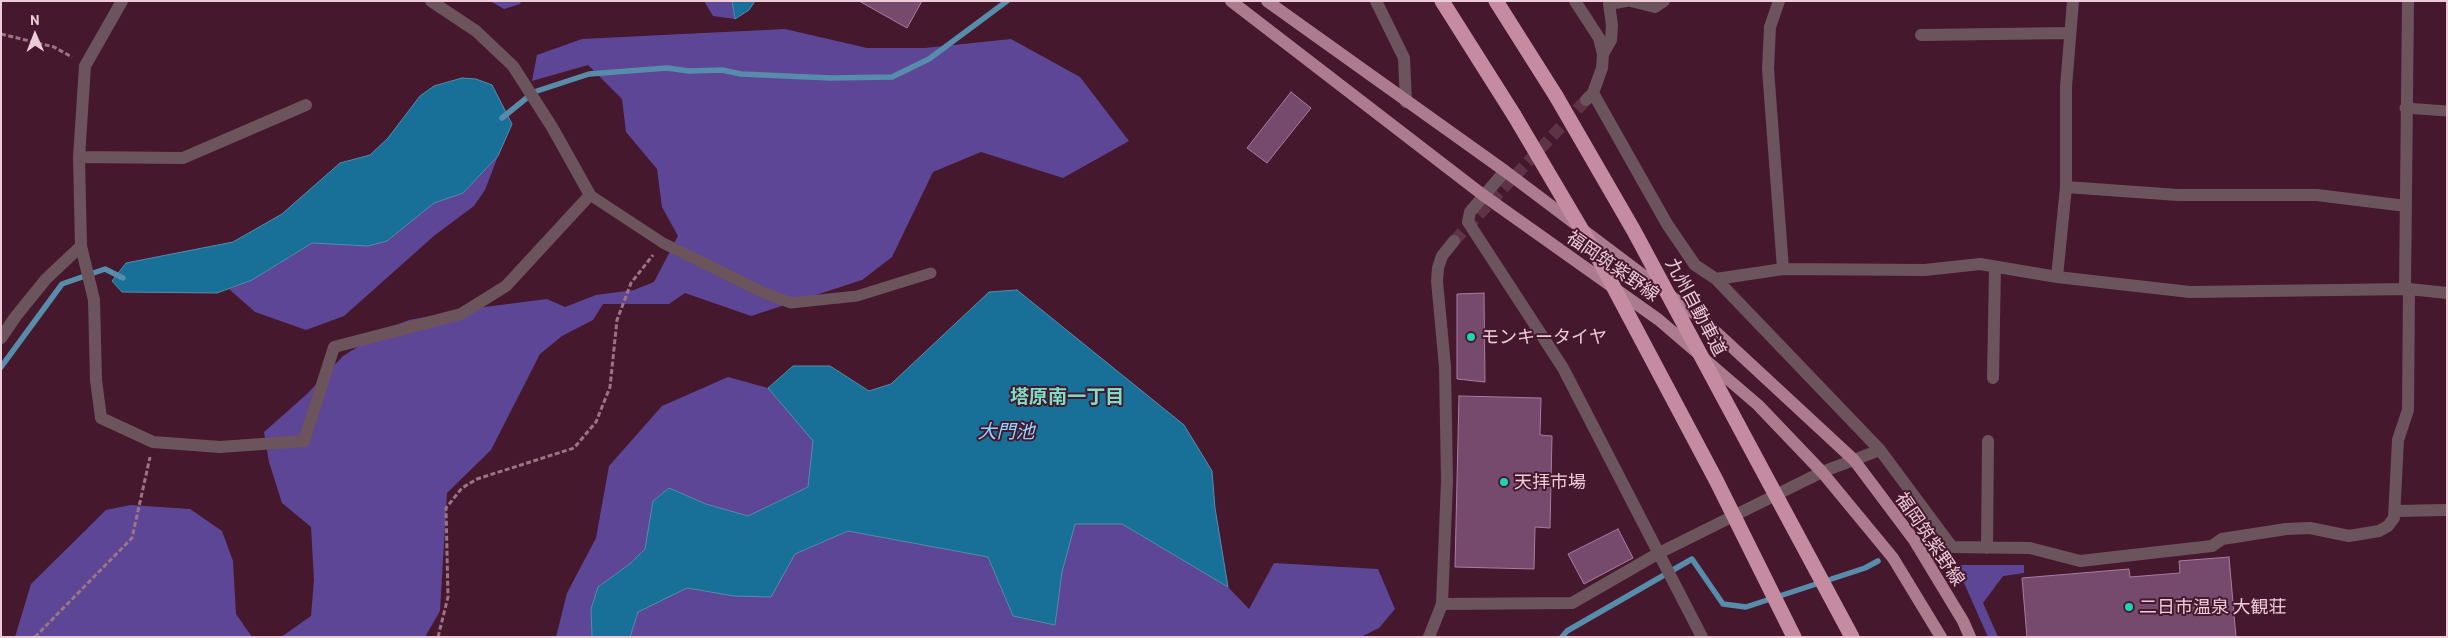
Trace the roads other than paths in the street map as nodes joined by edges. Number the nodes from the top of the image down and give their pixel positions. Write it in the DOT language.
graph roads {
  1 [pos="122,1"];
  2 [pos="431,1"];
  3 [pos="1231,1"];
  4 [pos="1268,1"];
  5 [pos="1376,1"];
  6 [pos="1442,1"];
  7 [pos="1496,1"];
  8 [pos="1575,1"];
  9 [pos="1626,1"];
  10 [pos="1631,1"];
  11 [pos="1664,1"];
  12 [pos="1779,1"];
  13 [pos="2073,1"];
  14 [pos="2408,1"];
  15 [pos="2070,33"];
  16 [pos="1921,35"];
  17 [pos="1603,54"];
  18 [pos="1406,102"];
  19 [pos="306,105"];
  20 [pos="2405,108"];
  21 [pos="2447,111"];
  22 [pos="79,157"];
  23 [pos="1505,171"];
  24 [pos="2066,187"];
  25 [pos="590,195"];
  26 [pos="1483,195"];
  27 [pos="2406,206"];
  28 [pos="1454,241"];
  29 [pos="81,246"];
  30 [pos="1995,267"];
  31 [pos="1783,269"];
  32 [pos="931,273"];
  33 [pos="2057,277"];
  34 [pos="1716,279"];
  35 [pos="2407,289"];
  36 [pos="2447,293"];
  37 [pos="1,338"];
  38 [pos="1993,378"];
  39 [pos="1988,441"];
  40 [pos="1880,450"];
  41 [pos="1854,460"];
  42 [pos="1822,472"];
  43 [pos="2447,510"];
  44 [pos="2395,511"];
  45 [pos="1987,548"];
  46 [pos="1659,553"];
  47 [pos="1442,604"];
  48 [pos="1429,637"];
  49 [pos="1702,637"];
  50 [pos="1794,637"];
  51 [pos="1852,637"];
  52 [pos="1941,637"];
  53 [pos="1970,637"];
  1 -- 22 [label="street"];
  2 -- 25 [label="street"];
  3 -- 26 [label="main road, 福岡筑紫野線"];
  4 -- 18 [label="main road, 福岡筑紫野線"];
  5 -- 18 [label="street"];
  6 -- 50 [label="highway, bridge"];
  7 -- 51 [label="highway, 九州自動車道, bridge"];
  8 -- 17 [label="street"];
  9 -- 17 [label="street"];
  10 -- 11 [label="street"];
  12 -- 31 [label="street"];
  13 -- 15 [label="street"];
  14 -- 20 [label="street"];
  15 -- 16 [label="street"];
  15 -- 24 [label="street"];
  17 -- 34 [label="street"];
  18 -- 23 [label="main road, 福岡筑紫野線"];
  19 -- 22 [label="street"];
  20 -- 21 [label="lane"];
  20 -- 27 [label="street"];
  22 -- 29 [label="street"];
  23 -- 26 [label="street"];
  23 -- 41 [label="main road, 福岡筑紫野線"];
  24 -- 27 [label="street"];
  24 -- 33 [label="street"];
  25 -- 29 [label="street"];
  25 -- 32 [label="lane"];
  26 -- 42 [label="main road, 福岡筑紫野線"];
  26 -- 46 [label="street"];
  27 -- 35 [label="street"];
  28 -- 47 [label="street"];
  29 -- 37 [label="street"];
  30 -- 31 [label="street"];
  30 -- 33 [label="street"];
  30 -- 38 [label="street"];
  31 -- 34 [label="street"];
  33 -- 35 [label="street"];
  34 -- 40 [label="street"];
  35 -- 36 [label="street"];
  35 -- 44 [label="street"];
  39 -- 45 [label="street"];
  40 -- 41 [label="street"];
  40 -- 45 [label="street"];
  41 -- 42 [label="street"];
  41 -- 53 [label="main road, 福岡筑紫野線"];
  42 -- 46 [label="street"];
  42 -- 52 [label="main road, 福岡筑紫野線"];
  43 -- 44 [label="street"];
  44 -- 45 [label="street"];
  46 -- 47 [label="street"];
  46 -- 49 [label="street"];
  47 -- 48 [label="street"];
}
